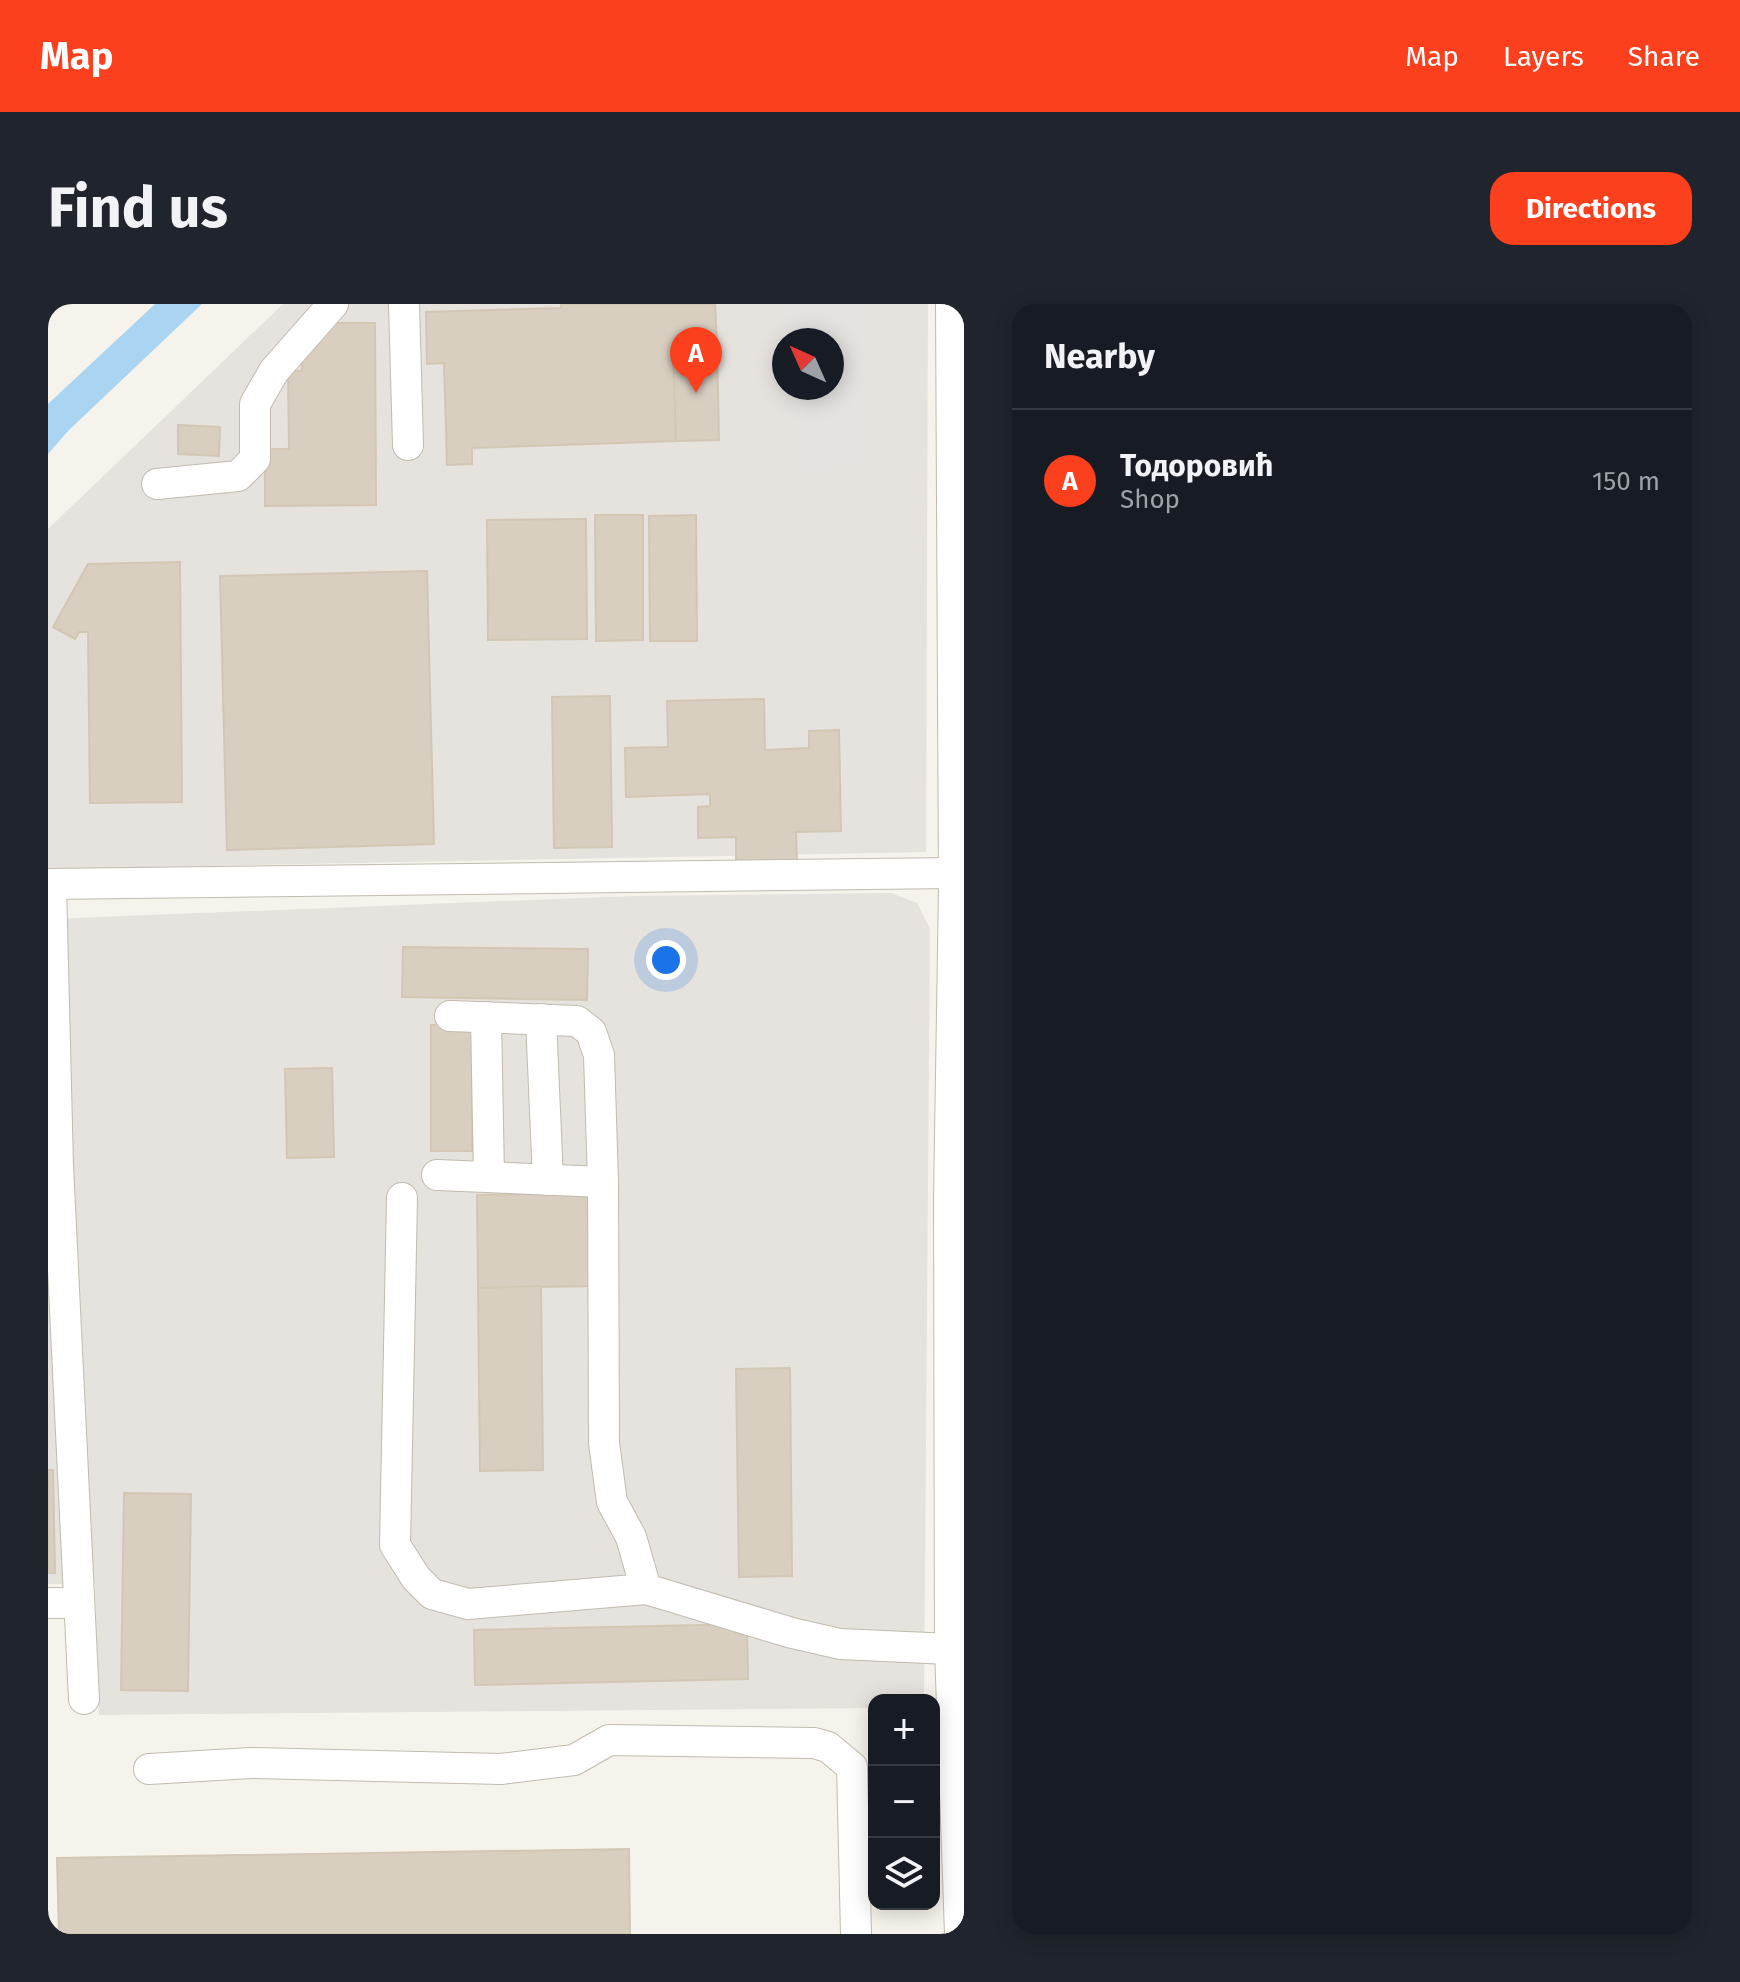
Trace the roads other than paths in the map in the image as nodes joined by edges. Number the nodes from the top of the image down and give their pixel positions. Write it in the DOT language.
graph roads {
  1 [pos="333,304"];
  2 [pos="404,304"];
  3 [pos="951,304"];
  4 [pos="408,445"];
  5 [pos="157,484"];
  6 [pos="957,883"];
  7 [pos="49,884"];
  8 [pos="450,1016"];
  9 [pos="486,1017"];
  10 [pos="541,1019"];
  11 [pos="53,1166"];
  12 [pos="437,1175"];
  13 [pos="489,1177"];
  14 [pos="548,1180"];
  15 [pos="603,1182"];
  16 [pos="402,1198"];
  17 [pos="958,1299"];
  18 [pos="60,1459"];
  19 [pos="646,1589"];
  20 [pos="48,1603"];
  21 [pos="79,1603"];
  22 [pos="950,1649"];
  23 [pos="84,1699"];
  24 [pos="149,1769"];
  25 [pos="856,1934"];
  26 [pos="960,1934"];
  1 -- 5 [label="street"];
  2 -- 4 [label="street"];
  3 -- 6 [label="street"];
  6 -- 7 [label="street"];
  6 -- 17 [label="street"];
  7 -- 11 [label="street"];
  8 -- 9 [label="street"];
  9 -- 10 [label="street"];
  9 -- 13 [label="street"];
  10 -- 14 [label="street"];
  10 -- 15 [label="street"];
  11 -- 18 [label="street"];
  12 -- 13 [label="street"];
  13 -- 14 [label="street"];
  14 -- 15 [label="street"];
  15 -- 19 [label="street"];
  16 -- 19 [label="street"];
  17 -- 22 [label="street"];
  18 -- 21 [label="street"];
  19 -- 22 [label="street"];
  20 -- 21 [label="street"];
  21 -- 23 [label="street"];
  22 -- 26 [label="street"];
  24 -- 25 [label="street"];
}
